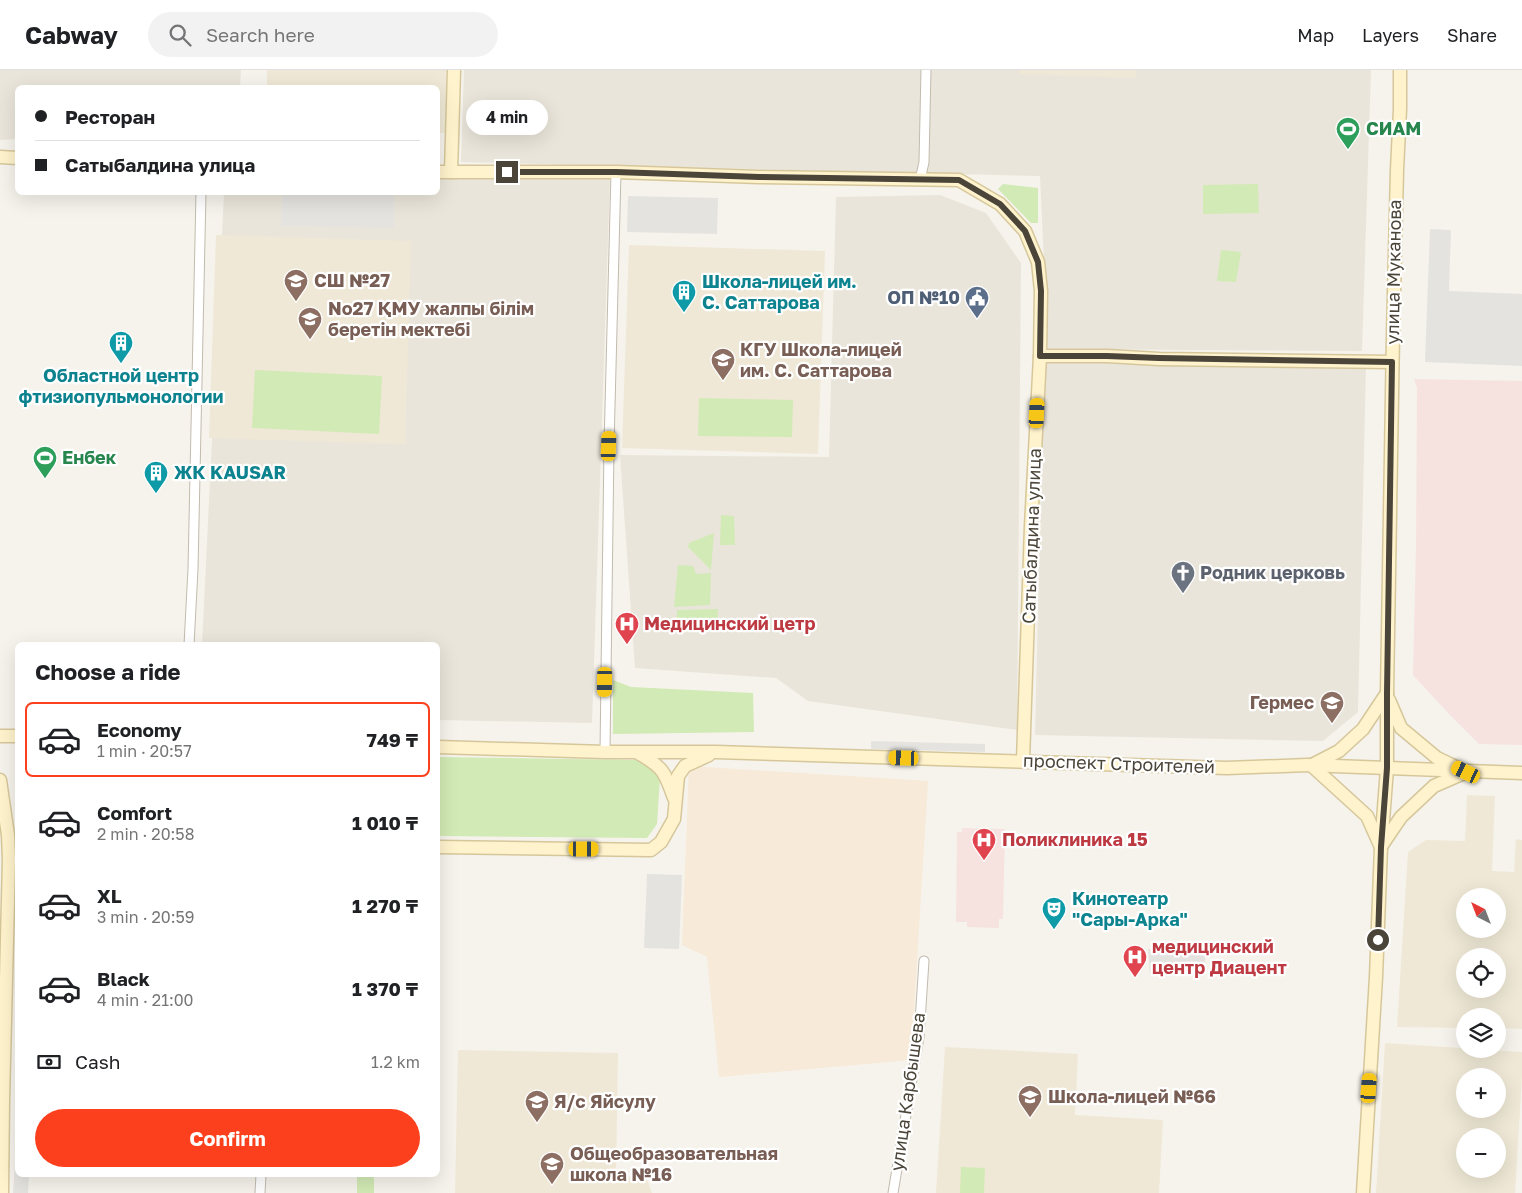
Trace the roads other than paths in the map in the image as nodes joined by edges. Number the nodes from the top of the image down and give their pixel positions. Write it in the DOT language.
graph roads {
  1 [pos="454,70"];
  2 [pos="926,70"];
  3 [pos="1400,70"];
  4 [pos="0,157"];
  5 [pos="15,158"];
  6 [pos="444,172"];
  7 [pos="616,172"];
  8 [pos="920,180"];
  9 [pos="201,195"];
  10 [pos="1040,356"];
  11 [pos="1392,362"];
  12 [pos="189,642"];
  13 [pos="1387,693"];
  14 [pos="0,736"];
  15 [pos="15,736"];
  16 [pos="440,747"];
  17 [pos="605,752"];
  18 [pos="636,752"];
  19 [pos="716,752"];
  20 [pos="1023,761"];
  21 [pos="1312,765"];
  22 [pos="1387,768"];
  23 [pos="1466,772"];
  24 [pos="1522,773"];
  25 [pos="0,780"];
  26 [pos="675,803"];
  27 [pos="8,835"];
  28 [pos="440,847"];
  29 [pos="1381,847"];
  30 [pos="924,961"];
  31 [pos="261,1177"];
  32 [pos="2,1193"];
  33 [pos="260,1193"];
  34 [pos="893,1193"];
  35 [pos="1363,1193"];
  1 -- 6 [label="main road"];
  2 -- 8 [label="street"];
  3 -- 11 [label="main road, улица Муканова"];
  4 -- 5 [label="main road"];
  6 -- 7 [label="main road, Сатыбалдина улица"];
  7 -- 8 [label="main road, Сатыбалдина улица"];
  7 -- 17 [label="street"];
  8 -- 10 [label="main road, Сатыбалдина улица"];
  9 -- 12 [label="street"];
  10 -- 11 [label="main road"];
  10 -- 20 [label="main road, Сатыбалдина улица"];
  11 -- 13 [label="main road, улица Муканова"];
  13 -- 21 [label="main road"];
  13 -- 22 [label="main road, улица Муканова"];
  13 -- 23 [label="main road"];
  14 -- 15 [label="main road"];
  16 -- 17 [label="main road, проспект Строителей"];
  17 -- 18 [label="main road, проспект Строителей"];
  18 -- 19 [label="main road, проспект Строителей"];
  18 -- 26 [label="main road"];
  19 -- 20 [label="main road, проспект Строителей"];
  19 -- 26 [label="main road, проспект Строителей"];
  20 -- 21 [label="main road, проспект Строителей"];
  21 -- 22 [label="main road, проспект Строителей"];
  21 -- 29 [label="main road"];
  22 -- 23 [label="main road, проспект Строителей"];
  22 -- 29 [label="main road, улица Муканова"];
  23 -- 24 [label="main road, проспект Строителей"];
  23 -- 29 [label="main road"];
  25 -- 27 [label="main road"];
  26 -- 28 [label="main road, проспект Строителей"];
  27 -- 32 [label="main road"];
  29 -- 35 [label="main road, улица Муканова"];
  30 -- 34 [label="street, улица Карбышева"];
  31 -- 33 [label="street"];
}
